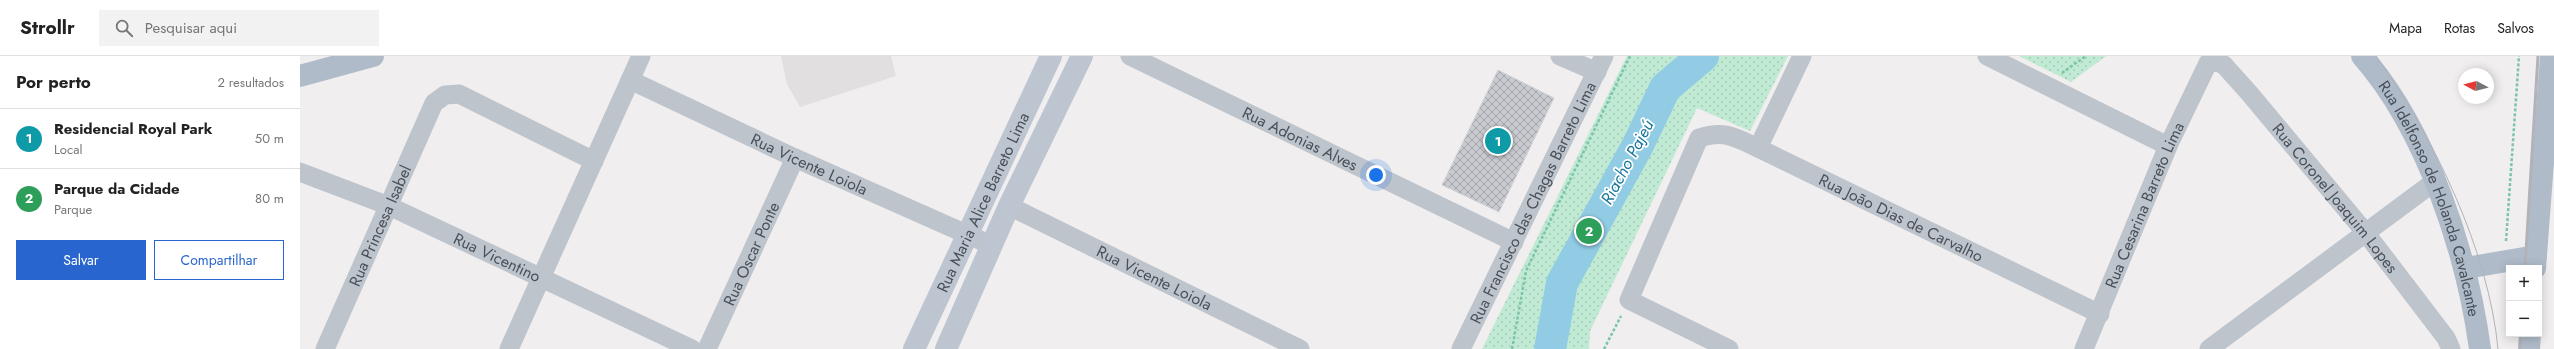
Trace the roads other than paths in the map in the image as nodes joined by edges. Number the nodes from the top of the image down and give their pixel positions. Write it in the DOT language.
graph roads {
  1 [pos="373,56"];
  2 [pos="641,56"];
  3 [pos="1052,56"];
  4 [pos="1082,56"];
  5 [pos="1130,56"];
  6 [pos="1560,56"];
  7 [pos="1802,56"];
  8 [pos="1987,56"];
  9 [pos="2362,56"];
  10 [pos="2551,56"];
  11 [pos="2208,63"];
  12 [pos="1600,64"];
  13 [pos="300,76"];
  14 [pos="630,80"];
  15 [pos="2551,98"];
  16 [pos="2168,146"];
  17 [pos="1758,148"];
  18 [pos="2549,157"];
  19 [pos="795,158"];
  20 [pos="594,161"];
  21 [pos="300,172"];
  22 [pos="2434,182"];
  23 [pos="389,206"];
  24 [pos="1009,206"];
  25 [pos="2365,232"];
  26 [pos="967,233"];
  27 [pos="1514,242"];
  28 [pos="991,245"];
  29 [pos="2535,262"];
  30 [pos="2466,268"];
  31 [pos="542,277"];
  32 [pos="2100,314"];
  33 [pos="2530,337"];
  34 [pos="325,349"];
  35 [pos="509,349"];
  36 [pos="692,349"];
  37 [pos="707,349"];
  38 [pos="914,349"];
  39 [pos="946,349"];
  40 [pos="1300,349"];
  41 [pos="1461,349"];
  42 [pos="1729,349"];
  43 [pos="2084,349"];
  44 [pos="2209,349"];
  45 [pos="2451,349"];
  46 [pos="2480,349"];
  47 [pos="2529,349"];
  1 -- 13 [label="main road"];
  2 -- 14 [label="street"];
  3 -- 26 [label="street, Rua Maria Alice Barreto Lima"];
  4 -- 24 [label="street, Rua Maria Alice Barreto Lima"];
  5 -- 27 [label="street, Rua Adonias Alves"];
  6 -- 12 [label="street"];
  7 -- 17 [label="street"];
  8 -- 16 [label="street"];
  9 -- 22 [label="main road, Rua Idelfonso de Holanda Cavalcante"];
  10 -- 15 [label="main road"];
  11 -- 16 [label="street, Rua Cesarina Barreto Lima"];
  11 -- 25 [label="street, Rua Coronel Joaquim Lopes"];
  12 -- 27 [label="street, Rua Francisco das Chagas Barreto Lima"];
  14 -- 19 [label="street, Rua Vicente Loiola"];
  14 -- 20 [label="street"];
  15 -- 18 [label="main road"];
  16 -- 32 [label="street, Rua Cesarina Barreto Lima"];
  17 -- 32 [label="street, Rua João Dias de Carvalho"];
  17 -- 42 [label="street, Rua João Dias de Carvalho"];
  18 -- 29 [label="main road"];
  19 -- 26 [label="street, Rua Vicente Loiola"];
  19 -- 37 [label="street, Rua Oscar Ponte"];
  20 -- 23 [label="street, Rua Princesa Isabel"];
  20 -- 31 [label="street"];
  21 -- 23 [label="street, Rua Vicentino"];
  22 -- 25 [label="street"];
  22 -- 30 [label="main road, Rua Idelfonso de Holanda Cavalcante"];
  23 -- 31 [label="street, Rua Vicentino"];
  23 -- 34 [label="street, Rua Princesa Isabel"];
  24 -- 28 [label="street, Rua Maria Alice Barreto Lima"];
  24 -- 40 [label="street, Rua Vicente Loiola"];
  25 -- 44 [label="street"];
  25 -- 45 [label="street, Rua Coronel Joaquim Lopes"];
  26 -- 28 [label="street, Rua Vicente Loiola"];
  26 -- 38 [label="street, Rua Maria Alice Barreto Lima"];
  27 -- 41 [label="street, Rua Francisco das Chagas Barreto Lima"];
  28 -- 39 [label="street, Rua Maria Alice Barreto Lima"];
  29 -- 30 [label="main road"];
  30 -- 46 [label="main road, Rua Idelfonso de Holanda Cavalcante"];
  31 -- 35 [label="street"];
  31 -- 36 [label="street, Rua Vicentino"];
  32 -- 43 [label="street, Rua Cesarina Barreto Lima"];
  33 -- 47 [label="main road"];
}
